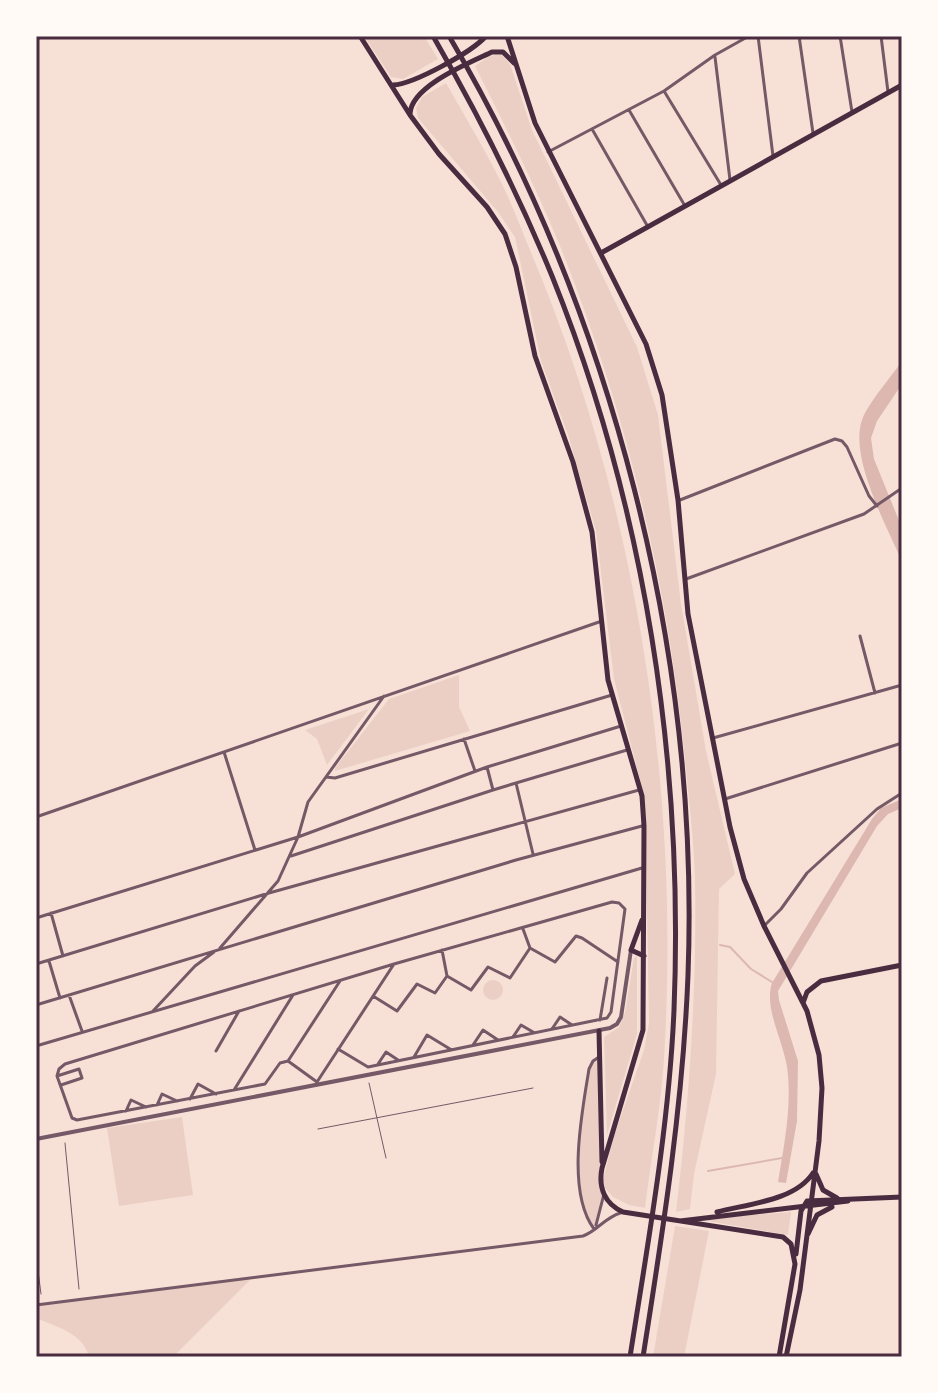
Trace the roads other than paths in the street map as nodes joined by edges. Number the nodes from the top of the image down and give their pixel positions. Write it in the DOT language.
graph roads {
  1 [pos="42,36"];
  2 [pos="360,36"];
  3 [pos="433,36"];
  4 [pos="449,36"];
  5 [pos="486,36"];
  6 [pos="507,36"];
  7 [pos="749,36"];
  8 [pos="758,36"];
  9 [pos="799,36"];
  10 [pos="840,36"];
  11 [pos="881,36"];
  12 [pos="36,40"];
  13 [pos="715,55"];
  14 [pos="517,67"];
  15 [pos="392,85"];
  16 [pos="902,85"];
  17 [pos="664,91"];
  18 [pos="888,92"];
  19 [pos="629,110"];
  20 [pos="852,112"];
  21 [pos="410,115"];
  22 [pos="592,129"];
  23 [pos="813,133"];
  24 [pos="548,152"];
  25 [pos="773,156"];
  26 [pos="730,180"];
  27 [pos="721,185"];
  28 [pos="685,206"];
  29 [pos="648,227"];
  30 [pos="601,253"];
  31 [pos="902,488"];
  32 [pos="678,500"];
  33 [pos="877,506"];
  34 [pos="685,580"];
  35 [pos="601,622"];
  36 [pos="860,636"];
  37 [pos="902,685"];
  38 [pos="875,693"];
  39 [pos="612,695"];
  40 [pos="384,696"];
  41 [pos="622,726"];
  42 [pos="713,738"];
  43 [pos="464,739"];
  44 [pos="902,743"];
  45 [pos="629,749"];
  46 [pos="224,752"];
  47 [pos="487,767"];
  48 [pos="475,771"];
  49 [pos="326,777"];
  50 [pos="516,783"];
  51 [pos="493,790"];
  52 [pos="641,790"];
  53 [pos="902,793"];
  54 [pos="725,799"];
  55 [pos="36,817"];
  56 [pos="525,821"];
  57 [pos="644,826"];
  58 [pos="298,837"];
  59 [pos="255,850"];
  60 [pos="534,855"];
  61 [pos="289,857"];
  62 [pos="642,868"];
  63 [pos="269,893"];
  64 [pos="51,913"];
  65 [pos="643,915"];
  66 [pos="36,918"];
  67 [pos="764,926"];
  68 [pos="523,927"];
  69 [pos="622,939"];
  70 [pos="634,940"];
  71 [pos="219,948"];
  72 [pos="530,948"];
  73 [pos="620,948"];
  74 [pos="442,950"];
  75 [pos="631,950"];
  76 [pos="644,956"];
  77 [pos="64,957"];
  78 [pos="49,961"];
  79 [pos="618,962"];
  80 [pos="36,964"];
  81 [pos="394,964"];
  82 [pos="902,965"];
  83 [pos="447,976"];
  84 [pos="607,978"];
  85 [pos="340,981"];
  86 [pos="69,995"];
  87 [pos="293,995"];
  88 [pos="373,996"];
  89 [pos="60,998"];
  90 [pos="803,1004"];
  91 [pos="36,1005"];
  92 [pos="153,1011"];
  93 [pos="239,1011"];
  94 [pos="600,1020"];
  95 [pos="572,1025"];
  96 [pos="552,1029"];
  97 [pos="82,1031"];
  98 [pos="599,1031"];
  99 [pos="535,1033"];
  100 [pos="513,1037"];
  101 [pos="498,1040"];
  102 [pos="473,1045"];
  103 [pos="36,1046"];
  104 [pos="338,1049"];
  105 [pos="452,1050"];
  106 [pos="216,1051"];
  107 [pos="601,1056"];
  108 [pos="414,1057"];
  109 [pos="77,1060"];
  110 [pos="398,1060"];
  111 [pos="288,1061"];
  112 [pos="378,1064"];
  113 [pos="79,1069"];
  114 [pos="57,1076"];
  115 [pos="369,1083"];
  116 [pos="318,1084"];
  117 [pos="60,1086"];
  118 [pos="533,1088"];
  119 [pos="233,1090"];
  120 [pos="216,1094"];
  121 [pos="190,1099"];
  122 [pos="177,1101"];
  123 [pos="157,1105"];
  124 [pos="146,1107"];
  125 [pos="126,1111"];
  126 [pos="376,1117"];
  127 [pos="318,1129"];
  128 [pos="36,1139"];
  129 [pos="65,1143"];
  130 [pos="386,1158"];
  131 [pos="602,1168"];
  132 [pos="815,1169"];
  133 [pos="604,1194"];
  134 [pos="902,1197"];
  135 [pos="840,1201"];
  136 [pos="807,1205"];
  137 [pos="623,1212"];
  138 [pos="701,1217"];
  139 [pos="676,1222"];
  140 [pos="594,1229"];
  141 [pos="805,1242"];
  142 [pos="36,1255"];
  143 [pos="795,1264"];
  144 [pos="79,1289"];
  145 [pos="41,1294"];
  146 [pos="36,1305"];
  147 [pos="630,1357"];
  148 [pos="643,1357"];
  149 [pos="779,1357"];
  150 [pos="786,1357"];
  1 -- 12 [label="street"];
  2 -- 15 [label="main road"];
  3 -- 147 [label="main road"];
  4 -- 148 [label="main road"];
  5 -- 15 [label="main road"];
  6 -- 14 [label="main road"];
  7 -- 13 [label="street"];
  8 -- 25 [label="street"];
  9 -- 23 [label="street"];
  10 -- 20 [label="street"];
  11 -- 18 [label="street"];
  13 -- 17 [label="street"];
  13 -- 26 [label="street"];
  14 -- 21 [label="main road"];
  14 -- 24 [label="main road"];
  15 -- 21 [label="main road"];
  16 -- 18 [label="main road"];
  17 -- 19 [label="street"];
  17 -- 27 [label="street"];
  18 -- 20 [label="main road"];
  19 -- 22 [label="street"];
  19 -- 28 [label="street"];
  20 -- 23 [label="main road"];
  21 -- 35 [label="main road"];
  22 -- 24 [label="street"];
  22 -- 29 [label="street"];
  23 -- 25 [label="main road"];
  24 -- 30 [label="main road"];
  25 -- 26 [label="main road"];
  26 -- 27 [label="main road"];
  27 -- 28 [label="main road"];
  28 -- 29 [label="main road"];
  29 -- 30 [label="main road"];
  30 -- 32 [label="main road"];
  31 -- 33 [label="street"];
  32 -- 33 [label="street"];
  32 -- 34 [label="main road"];
  33 -- 34 [label="street"];
  34 -- 42 [label="main road"];
  35 -- 39 [label="main road"];
  35 -- 40 [label="street"];
  36 -- 38 [label="street"];
  37 -- 38 [label="street"];
  38 -- 42 [label="street"];
  39 -- 41 [label="main road"];
  39 -- 43 [label="street"];
  40 -- 46 [label="street"];
  40 -- 49 [label="street"];
  41 -- 45 [label="main road"];
  41 -- 47 [label="street"];
  42 -- 54 [label="main road"];
  43 -- 48 [label="street"];
  43 -- 49 [label="street"];
  44 -- 54 [label="street"];
  45 -- 50 [label="street"];
  45 -- 52 [label="main road"];
  46 -- 55 [label="street"];
  46 -- 59 [label="street"];
  47 -- 48 [label="street"];
  47 -- 51 [label="street"];
  48 -- 58 [label="street"];
  49 -- 58 [label="street"];
  50 -- 51 [label="street"];
  50 -- 56 [label="street"];
  51 -- 61 [label="street"];
  52 -- 56 [label="street"];
  52 -- 57 [label="main road"];
  53 -- 67 [label="street"];
  54 -- 67 [label="main road"];
  56 -- 60 [label="street"];
  56 -- 63 [label="street"];
  57 -- 60 [label="street"];
  57 -- 62 [label="main road"];
  58 -- 59 [label="street"];
  58 -- 61 [label="street"];
  59 -- 64 [label="street"];
  60 -- 71 [label="street"];
  61 -- 63 [label="street"];
  62 -- 65 [label="main road"];
  62 -- 92 [label="street"];
  63 -- 71 [label="street"];
  63 -- 77 [label="street"];
  64 -- 66 [label="street"];
  64 -- 77 [label="street"];
  65 -- 70 [label="main road"];
  65 -- 76 [label="main road"];
  67 -- 90 [label="main road"];
  68 -- 69 [label="street"];
  68 -- 72 [label="street"];
  68 -- 74 [label="street"];
  69 -- 70 [label="street"];
  69 -- 73 [label="street"];
  70 -- 75 [label="main road"];
  71 -- 86 [label="street"];
  71 -- 92 [label="street"];
  72 -- 79 [label="street"];
  72 -- 83 [label="street"];
  73 -- 75 [label="street"];
  73 -- 79 [label="street"];
  74 -- 81 [label="street"];
  74 -- 83 [label="street"];
  75 -- 76 [label="main road"];
  75 -- 98 [label="street"];
  76 -- 131 [label="main road"];
  77 -- 78 [label="street"];
  78 -- 80 [label="street"];
  78 -- 89 [label="street"];
  79 -- 94 [label="street"];
  81 -- 85 [label="street"];
  81 -- 88 [label="street"];
  82 -- 90 [label="main road"];
  83 -- 88 [label="street"];
  84 -- 94 [label="street"];
  85 -- 87 [label="street"];
  85 -- 111 [label="street"];
  86 -- 89 [label="street"];
  86 -- 97 [label="street"];
  87 -- 93 [label="street"];
  87 -- 119 [label="street"];
  88 -- 104 [label="street"];
  89 -- 91 [label="street"];
  90 -- 132 [label="main road"];
  92 -- 97 [label="street"];
  93 -- 106 [label="street"];
  93 -- 109 [label="street"];
  94 -- 95 [label="street"];
  95 -- 96 [label="street"];
  95 -- 96 [label="street"];
  96 -- 99 [label="street"];
  97 -- 103 [label="street"];
  98 -- 107 [label="main road"];
  98 -- 116 [label="street"];
  99 -- 100 [label="street"];
  99 -- 100 [label="street"];
  100 -- 101 [label="street"];
  101 -- 102 [label="street"];
  101 -- 102 [label="street"];
  102 -- 105 [label="street"];
  104 -- 112 [label="street"];
  104 -- 116 [label="street"];
  105 -- 108 [label="street"];
  105 -- 108 [label="street"];
  107 -- 131 [label="main road"];
  107 -- 140 [label="street"];
  108 -- 110 [label="street"];
  109 -- 113 [label="street"];
  109 -- 114 [label="street"];
  110 -- 112 [label="street"];
  110 -- 112 [label="street"];
  111 -- 116 [label="street"];
  111 -- 119 [label="street"];
  113 -- 114 [label="street"];
  113 -- 117 [label="street"];
  114 -- 117 [label="street"];
  115 -- 126 [label="lane"];
  116 -- 128 [label="street"];
  117 -- 125 [label="street"];
  118 -- 126 [label="lane"];
  119 -- 120 [label="street"];
  120 -- 121 [label="street"];
  120 -- 121 [label="street"];
  121 -- 122 [label="street"];
  122 -- 123 [label="street"];
  122 -- 123 [label="street"];
  123 -- 124 [label="street"];
  124 -- 125 [label="street"];
  124 -- 125 [label="street"];
  126 -- 127 [label="lane"];
  126 -- 130 [label="lane"];
  129 -- 144 [label="lane"];
  131 -- 133 [label="main road"];
  132 -- 135 [label="main road"];
  132 -- 136 [label="main road"];
  132 -- 138 [label="main road"];
  133 -- 137 [label="main road"];
  133 -- 140 [label="street"];
  134 -- 135 [label="main road"];
  135 -- 136 [label="main road"];
  135 -- 141 [label="main road"];
  136 -- 138 [label="main road"];
  136 -- 141 [label="main road"];
  136 -- 143 [label="main road"];
  137 -- 139 [label="main road"];
  137 -- 140 [label="street"];
  138 -- 139 [label="main road"];
  139 -- 143 [label="main road"];
  140 -- 146 [label="street"];
  141 -- 150 [label="main road"];
  142 -- 145 [label="lane"];
  143 -- 149 [label="main road"];
}
